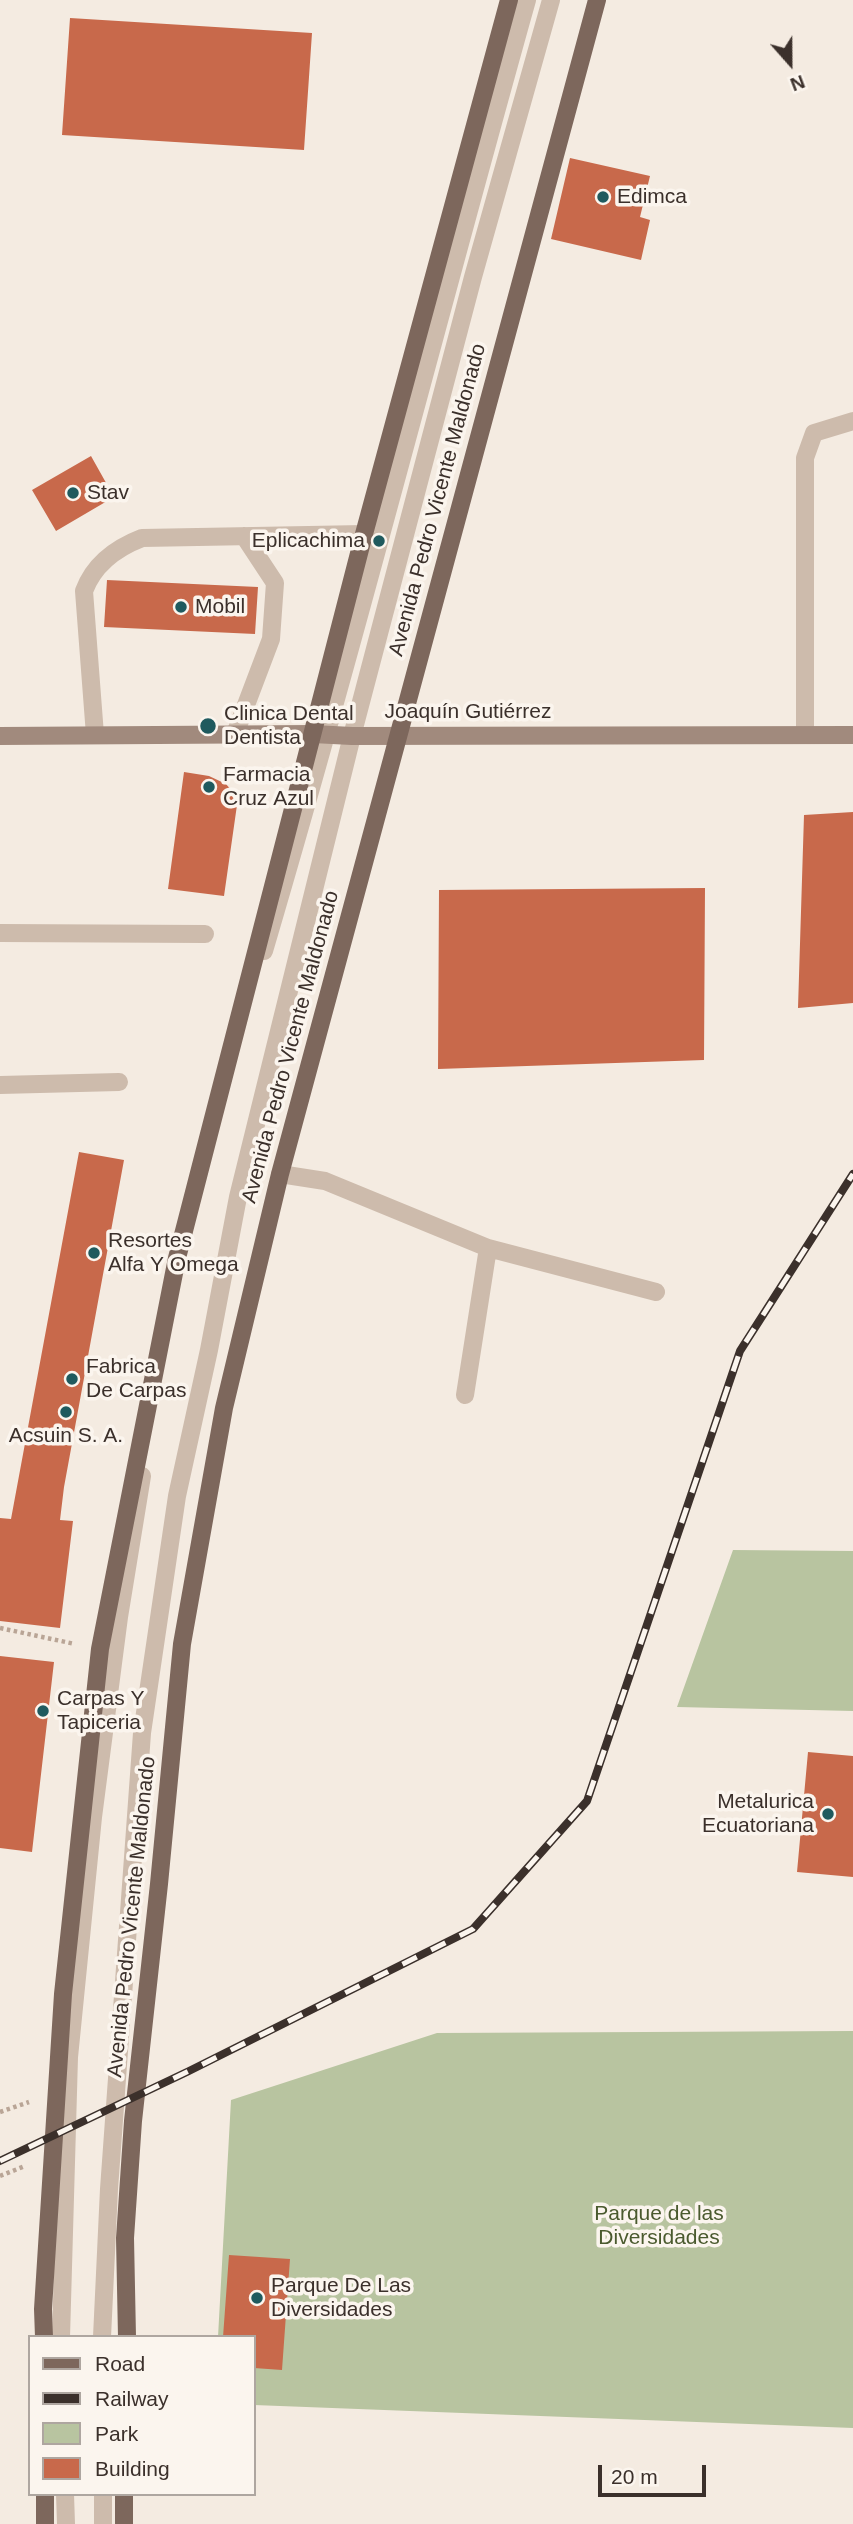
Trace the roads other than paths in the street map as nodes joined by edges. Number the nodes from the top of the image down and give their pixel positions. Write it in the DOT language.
graph roads {
  1 [pos="509,0"];
  2 [pos="527,0"];
  3 [pos="551,0"];
  4 [pos="597,0"];
  5 [pos="853,421"];
  6 [pos="364,534"];
  7 [pos="244,536"];
  8 [pos="235,734"];
  9 [pos="321,734"];
  10 [pos="805,734"];
  11 [pos="95,735"];
  12 [pos="397,735"];
  13 [pos="853,735"];
  14 [pos="0,736"];
  15 [pos="352,736"];
  16 [pos="0,933"];
  17 [pos="205,934"];
  18 [pos="119,1082"];
  19 [pos="0,1085"];
  20 [pos="280,1174"];
  21 [pos="488,1248"];
  22 [pos="656,1292"];
  23 [pos="465,1395"];
  24 [pos="44,2335"];
  25 [pos="61,2335"];
  26 [pos="102,2335"];
  27 [pos="127,2335"];
  28 [pos="45,2496"];
  29 [pos="65,2496"];
  30 [pos="103,2496"];
  31 [pos="124,2496"];
  32 [pos="45,2524"];
  33 [pos="66,2524"];
  34 [pos="103,2524"];
  35 [pos="124,2524"];
  1 -- 6 [label="main road"];
  2 -- 9 [label="lane"];
  3 -- 15 [label="lane"];
  4 -- 12 [label="main road, Avenida Pedro Vicente Maldonado"];
  5 -- 10 [label="lane"];
  6 -- 7 [label="lane"];
  6 -- 9 [label="main road"];
  7 -- 8 [label="lane"];
  7 -- 11 [label="lane"];
  8 -- 9 [label="street, Joaquín Gutiérrez"];
  8 -- 11 [label="street, Joaquín Gutiérrez"];
  9 -- 15 [label="street, Joaquín Gutiérrez"];
  9 -- 24 [label="main road"];
  9 -- 25 [label="lane"];
  10 -- 12 [label="street, Joaquín Gutiérrez"];
  10 -- 13 [label="street, Joaquín Gutiérrez"];
  11 -- 14 [label="street, Joaquín Gutiérrez"];
  12 -- 15 [label="street, Joaquín Gutiérrez"];
  12 -- 20 [label="main road, Avenida Pedro Vicente Maldonado"];
  15 -- 26 [label="lane"];
  16 -- 17 [label="lane"];
  18 -- 19 [label="lane"];
  20 -- 21 [label="lane"];
  20 -- 27 [label="main road, Avenida Pedro Vicente Maldonado"];
  21 -- 22 [label="lane"];
  21 -- 23 [label="lane"];
  28 -- 32 [label="main road"];
  29 -- 33 [label="lane"];
  30 -- 34 [label="lane"];
  31 -- 35 [label="main road"];
}
